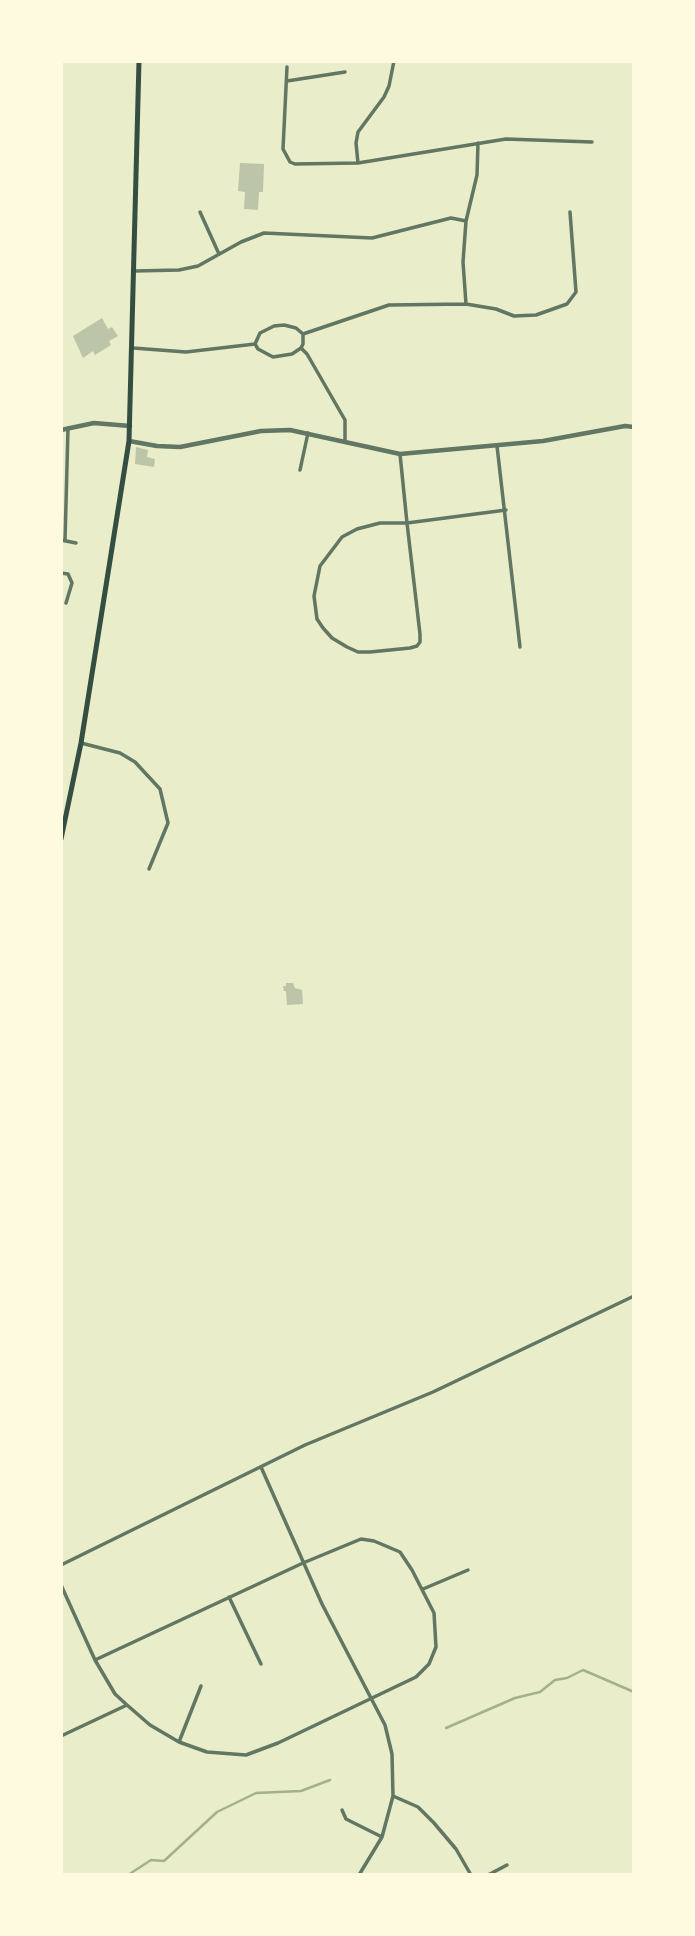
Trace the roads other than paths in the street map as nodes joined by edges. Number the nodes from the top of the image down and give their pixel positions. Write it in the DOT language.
graph roads {
  1 [pos="139,61"];
  2 [pos="394,61"];
  3 [pos="287,67"];
  4 [pos="345,72"];
  5 [pos="287,81"];
  6 [pos="478,142"];
  7 [pos="592,142"];
  8 [pos="358,163"];
  9 [pos="200,212"];
  10 [pos="570,212"];
  11 [pos="466,220"];
  12 [pos="219,254"];
  13 [pos="135,271"];
  14 [pos="466,304"];
  15 [pos="303,334"];
  16 [pos="255,344"];
  17 [pos="133,348"];
  18 [pos="301,348"];
  19 [pos="130,426"];
  20 [pos="634,427"];
  21 [pos="68,428"];
  22 [pos="61,430"];
  23 [pos="308,433"];
  24 [pos="129,441"];
  25 [pos="345,443"];
  26 [pos="497,446"];
  27 [pos="400,454"];
  28 [pos="300,470"];
  29 [pos="506,510"];
  30 [pos="407,523"];
  31 [pos="63,541"];
  32 [pos="76,542"];
  33 [pos="61,573"];
  34 [pos="66,603"];
  35 [pos="520,648"];
  36 [pos="81,743"];
  37 [pos="61,839"];
  38 [pos="149,869"];
  39 [pos="634,1296"];
  40 [pos="261,1466"];
  41 [pos="303,1563"];
  42 [pos="61,1566"];
  43 [pos="468,1570"];
  44 [pos="61,1585"];
  45 [pos="423,1589"];
  46 [pos="229,1597"];
  47 [pos="95,1660"];
  48 [pos="261,1664"];
  49 [pos="201,1686"];
  50 [pos="370,1698"];
  51 [pos="127,1705"];
  52 [pos="61,1736"];
  53 [pos="178,1742"];
  54 [pos="393,1796"];
  55 [pos="342,1810"];
  56 [pos="382,1837"];
  57 [pos="507,1865"];
  58 [pos="359,1875"];
  59 [pos="471,1875"];
  60 [pos="488,1875"];
  1 -- 13 [label="main road"];
  2 -- 8 [label="street"];
  3 -- 5 [label="street"];
  4 -- 5 [label="street"];
  5 -- 8 [label="street"];
  6 -- 7 [label="street"];
  6 -- 8 [label="street"];
  6 -- 11 [label="street"];
  9 -- 12 [label="street"];
  10 -- 14 [label="street"];
  11 -- 12 [label="street"];
  11 -- 14 [label="street"];
  12 -- 13 [label="street"];
  13 -- 17 [label="main road"];
  14 -- 15 [label="street"];
  15 -- 16 [label="street"];
  15 -- 18 [label="street"];
  16 -- 17 [label="street"];
  16 -- 18 [label="street"];
  17 -- 19 [label="main road"];
  18 -- 25 [label="street"];
  19 -- 21 [label="street"];
  19 -- 24 [label="main road"];
  20 -- 26 [label="street"];
  21 -- 22 [label="street"];
  21 -- 31 [label="street"];
  23 -- 24 [label="street"];
  23 -- 25 [label="street"];
  23 -- 28 [label="street"];
  24 -- 36 [label="main road"];
  25 -- 27 [label="street"];
  26 -- 27 [label="street"];
  26 -- 29 [label="street"];
  27 -- 30 [label="street"];
  29 -- 30 [label="street"];
  29 -- 35 [label="street"];
  30 -- 30 [label="street"];
  31 -- 32 [label="street"];
  33 -- 34 [label="street"];
  36 -- 37 [label="main road"];
  36 -- 38 [label="street"];
  39 -- 40 [label="street"];
  40 -- 41 [label="street"];
  40 -- 42 [label="street"];
  41 -- 45 [label="street"];
  41 -- 46 [label="street"];
  41 -- 50 [label="street"];
  43 -- 45 [label="street"];
  44 -- 47 [label="street"];
  45 -- 50 [label="street"];
  46 -- 47 [label="street"];
  46 -- 48 [label="street"];
  47 -- 51 [label="street"];
  49 -- 53 [label="street"];
  50 -- 53 [label="street"];
  50 -- 54 [label="street"];
  51 -- 52 [label="street"];
  51 -- 53 [label="street"];
  54 -- 56 [label="street"];
  54 -- 59 [label="street"];
  55 -- 56 [label="street"];
  56 -- 58 [label="street"];
  57 -- 60 [label="street"];
}
